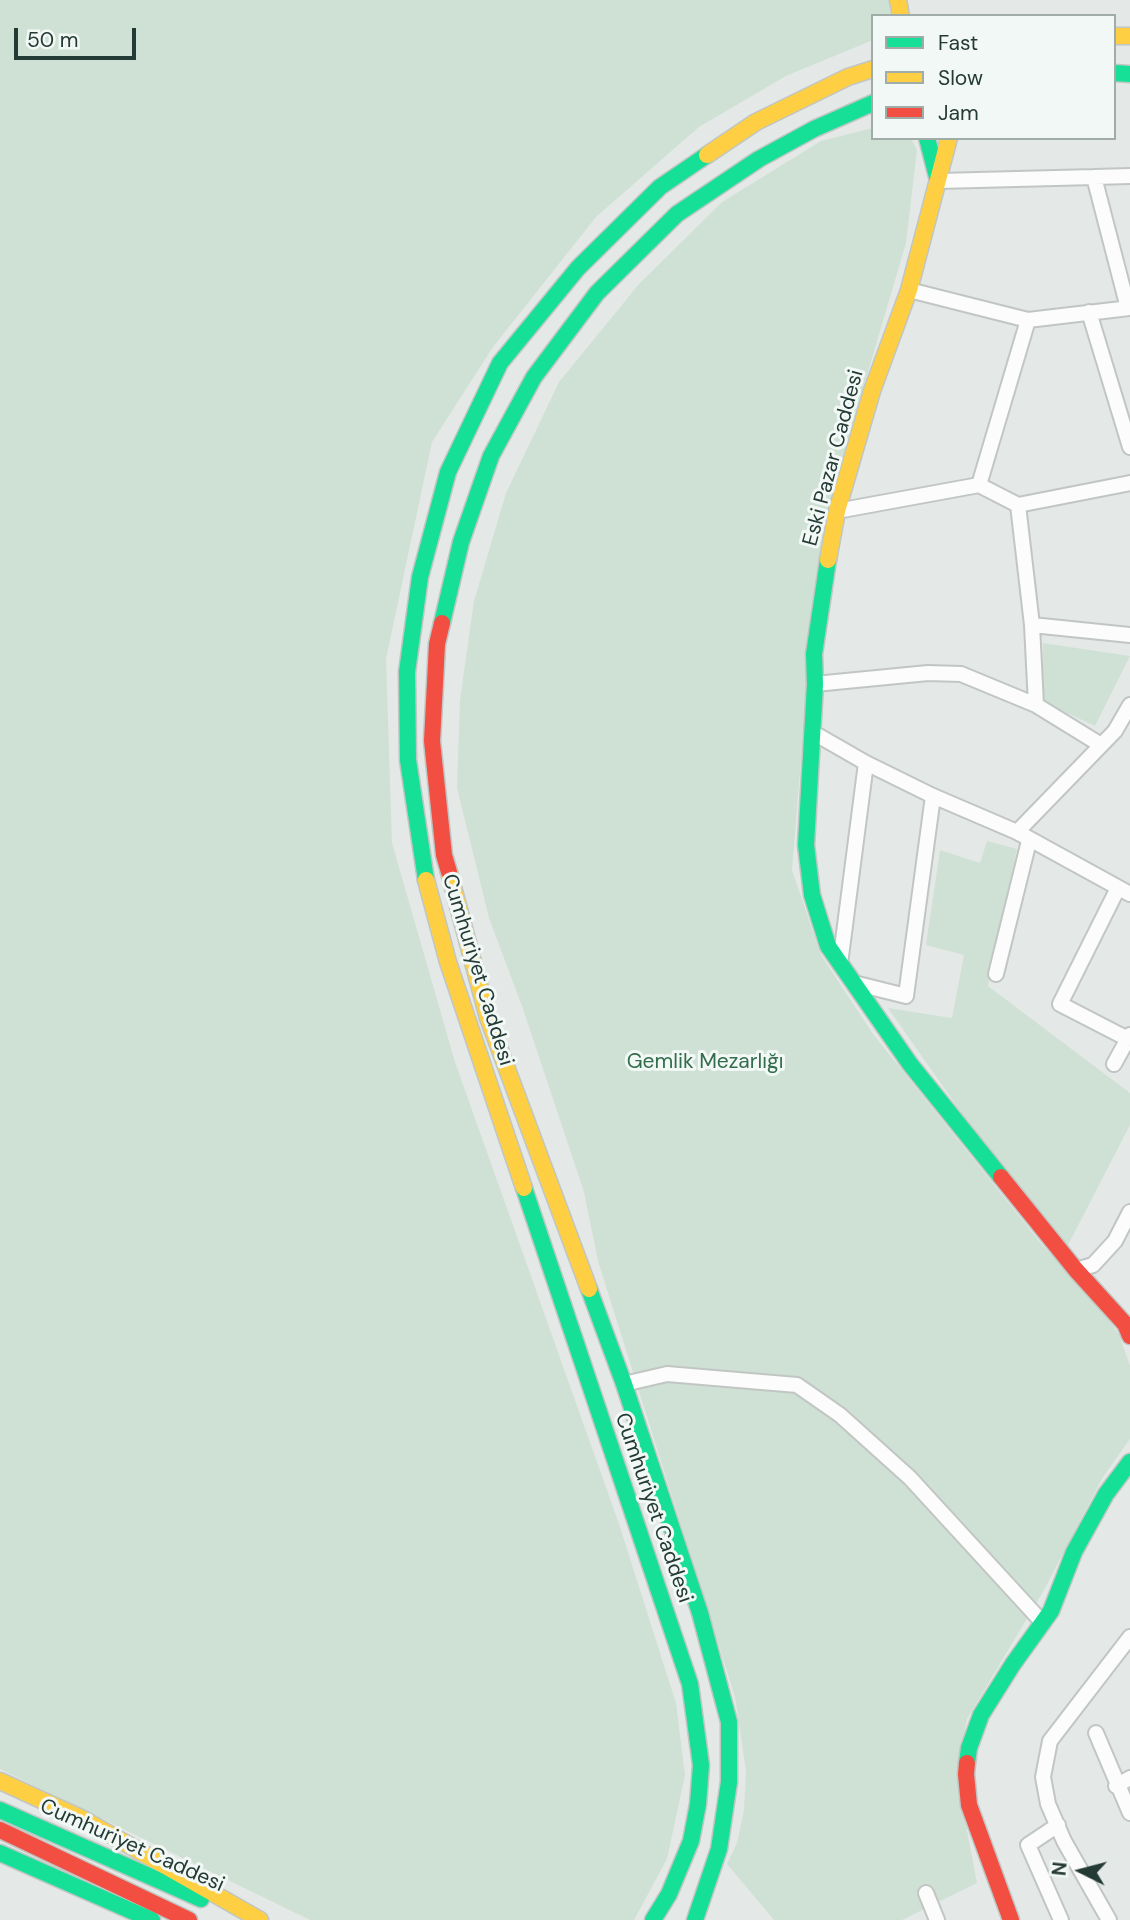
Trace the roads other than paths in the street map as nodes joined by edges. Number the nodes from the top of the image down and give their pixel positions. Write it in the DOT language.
graph roads {
  1 [pos="871,70"];
  2 [pos="871,104"];
  3 [pos="928,140"];
  4 [pos="949,140"];
  5 [pos="1130,176"];
  6 [pos="1094,177"];
  7 [pos="939,181"];
  8 [pos="909,290"];
  9 [pos="1129,308"];
  10 [pos="1089,312"];
  11 [pos="1028,320"];
  12 [pos="1130,447"];
  13 [pos="1130,483"];
  14 [pos="979,485"];
  15 [pos="1018,505"];
  16 [pos="837,511"];
  17 [pos="1032,625"];
  18 [pos="1130,635"];
  19 [pos="815,684"];
  20 [pos="1036,705"];
  21 [pos="1130,705"];
  22 [pos="1115,731"];
  23 [pos="812,732"];
  24 [pos="1130,738"];
  25 [pos="1101,745"];
  26 [pos="866,763"];
  27 [pos="933,796"];
  28 [pos="1023,836"];
  29 [pos="1124,891"];
  30 [pos="840,964"];
  31 [pos="996,974"];
  32 [pos="854,983"];
  33 [pos="1129,1037"];
  34 [pos="1114,1064"];
  35 [pos="1130,1212"];
  36 [pos="1076,1270"];
  37 [pos="1130,1336"];
  38 [pos="624,1384"];
  39 [pos="1130,1462"];
  40 [pos="1043,1623"];
  41 [pos="1130,1637"];
  42 [pos="1096,1733"];
  43 [pos="1130,1778"];
  44 [pos="0,1781"];
  45 [pos="1116,1786"];
  46 [pos="0,1810"];
  47 [pos="1130,1813"];
  48 [pos="1058,1825"];
  49 [pos="0,1830"];
  50 [pos="0,1853"];
  51 [pos="926,1893"];
  52 [pos="152,1920"];
  53 [pos="189,1920"];
  54 [pos="247,1920"];
  55 [pos="260,1920"];
  56 [pos="653,1920"];
  57 [pos="696,1920"];
  58 [pos="937,1920"];
  59 [pos="1010,1920"];
  60 [pos="1061,1920"];
  61 [pos="1109,1920"];
  1 -- 56 [label="main road, Cumhuriyet Caddesi"];
  2 -- 38 [label="main road, Cumhuriyet Caddesi"];
  3 -- 7 [label="main road"];
  4 -- 7 [label="main road, Eski Pazar Caddesi"];
  5 -- 6 [label="street"];
  6 -- 7 [label="street"];
  6 -- 9 [label="street"];
  7 -- 8 [label="main road, Eski Pazar Caddesi"];
  8 -- 11 [label="street"];
  8 -- 16 [label="main road, Eski Pazar Caddesi"];
  9 -- 10 [label="street"];
  10 -- 11 [label="street"];
  10 -- 12 [label="street"];
  11 -- 14 [label="street"];
  13 -- 15 [label="street"];
  14 -- 15 [label="street"];
  14 -- 16 [label="street"];
  15 -- 17 [label="street"];
  16 -- 19 [label="main road, Eski Pazar Caddesi"];
  17 -- 18 [label="street"];
  17 -- 20 [label="street"];
  19 -- 20 [label="street"];
  19 -- 23 [label="main road, Eski Pazar Caddesi"];
  20 -- 25 [label="street"];
  21 -- 22 [label="street"];
  22 -- 24 [label="street"];
  22 -- 25 [label="street"];
  23 -- 26 [label="street"];
  23 -- 30 [label="main road, Eski Pazar Caddesi"];
  25 -- 28 [label="street"];
  26 -- 27 [label="street"];
  26 -- 30 [label="street"];
  27 -- 28 [label="street"];
  27 -- 32 [label="street"];
  28 -- 29 [label="street"];
  28 -- 31 [label="street"];
  29 -- 33 [label="street"];
  30 -- 32 [label="main road, Eski Pazar Caddesi"];
  32 -- 36 [label="main road, Eski Pazar Caddesi"];
  33 -- 34 [label="street"];
  35 -- 36 [label="street"];
  36 -- 37 [label="main road, Eski Pazar Caddesi"];
  38 -- 40 [label="street"];
  38 -- 57 [label="main road, Cumhuriyet Caddesi"];
  39 -- 40 [label="main road"];
  40 -- 59 [label="main road"];
  41 -- 48 [label="street"];
  42 -- 45 [label="street"];
  43 -- 45 [label="street"];
  44 -- 55 [label="main road"];
  45 -- 47 [label="street"];
  46 -- 54 [label="main road, Cumhuriyet Caddesi"];
  48 -- 60 [label="street"];
  48 -- 61 [label="street"];
  49 -- 53 [label="main road, Cumhuriyet Caddesi"];
  50 -- 52 [label="main road"];
  51 -- 58 [label="street"];
}
